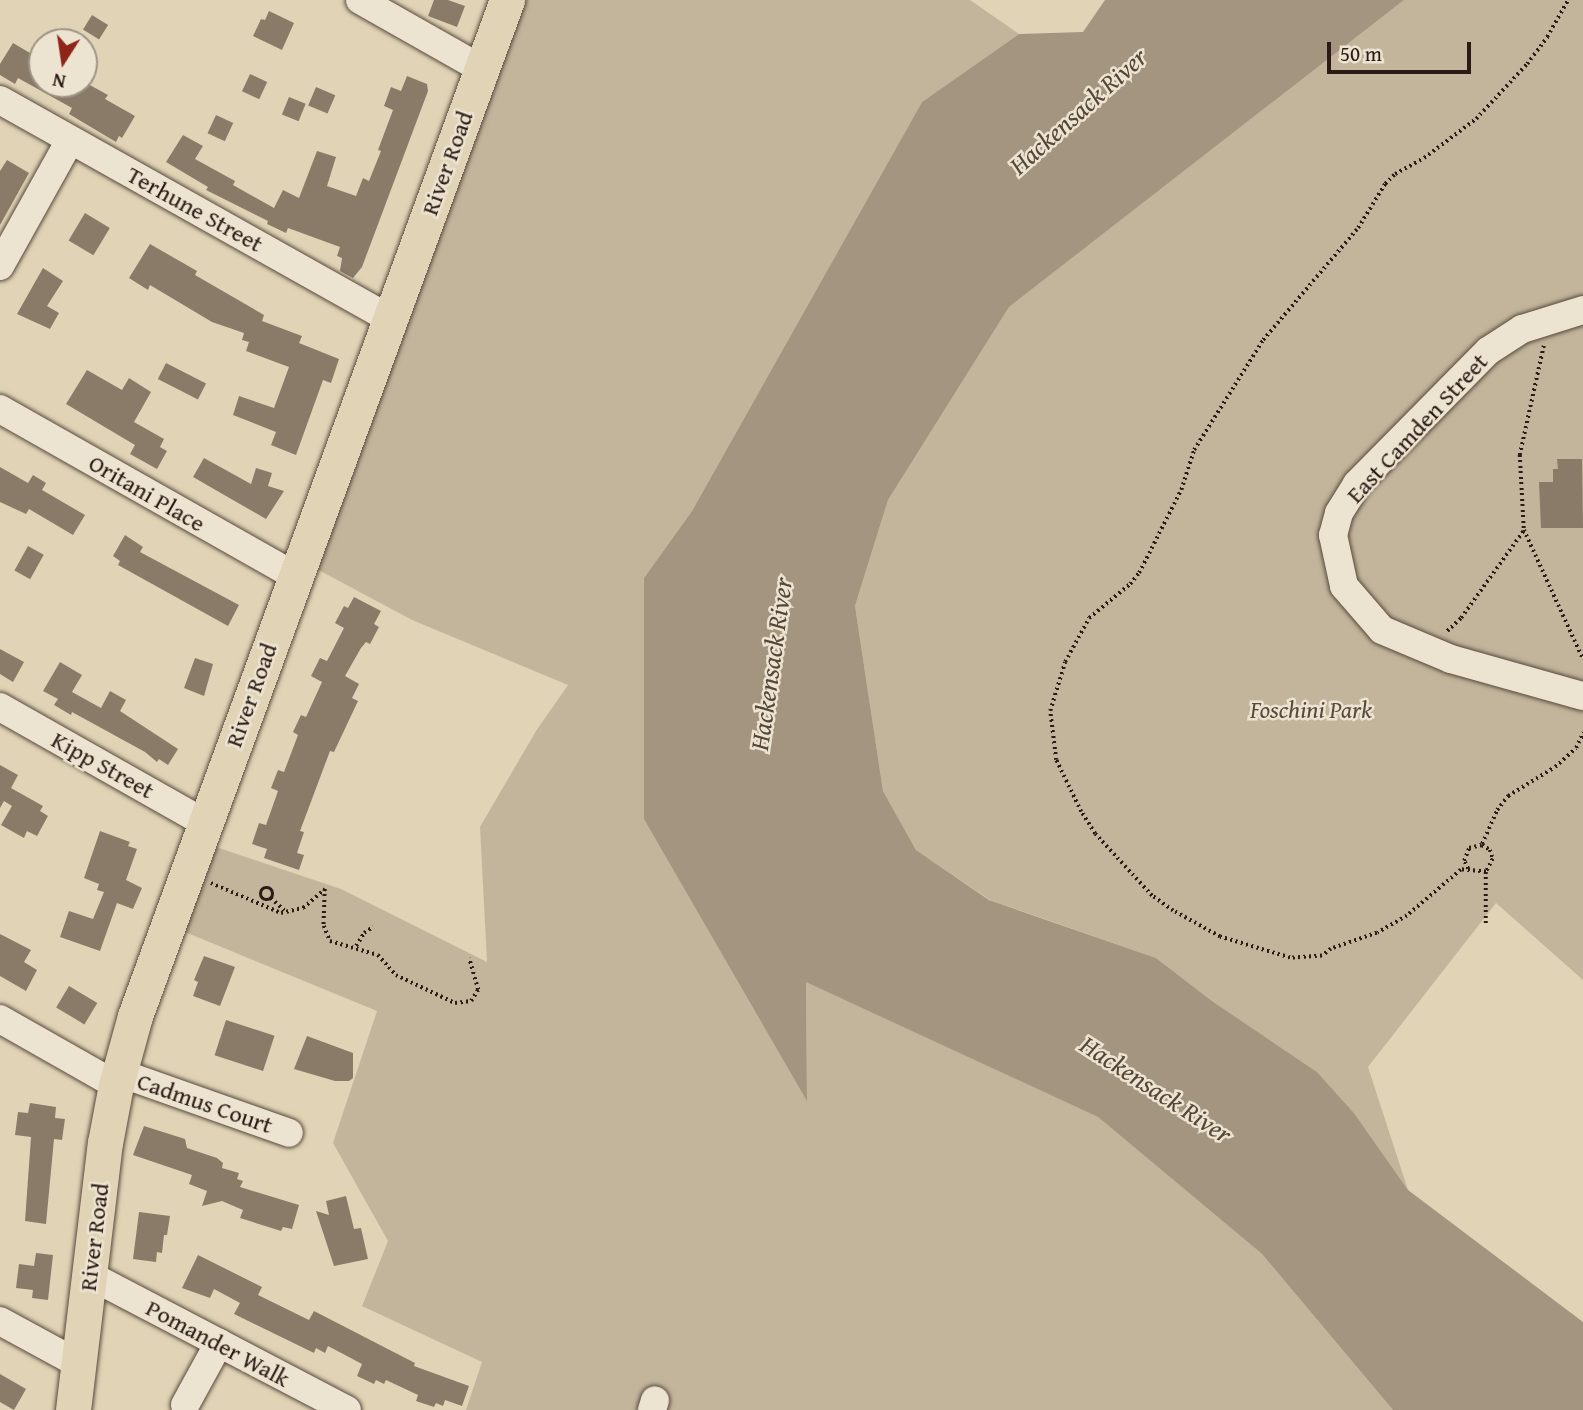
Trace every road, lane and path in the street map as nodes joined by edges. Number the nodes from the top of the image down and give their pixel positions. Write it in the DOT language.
graph roads {
  1 [pos="360,0"];
  2 [pos="507,0"];
  3 [pos="1568,0"];
  4 [pos="482,69"];
  5 [pos="0,100"];
  6 [pos="70,140"];
  7 [pos="0,266"];
  8 [pos="1583,310"];
  9 [pos="389,318"];
  10 [pos="1549,320"];
  11 [pos="0,409"];
  12 [pos="1524,530"];
  13 [pos="295,576"];
  14 [pos="1420,647"];
  15 [pos="1583,659"];
  16 [pos="1583,696"];
  17 [pos="0,707"];
  18 [pos="1583,733"];
  19 [pos="205,823"];
  20 [pos="1482,845"];
  21 [pos="1468,869"];
  22 [pos="1486,872"];
  23 [pos="187,873"];
  24 [pos="271,898"];
  25 [pos="260,901"];
  26 [pos="286,912"];
  27 [pos="1486,924"];
  28 [pos="373,927"];
  29 [pos="356,946"];
  30 [pos="469,958"];
  31 [pos="0,1019"];
  32 [pos="118,1079"];
  33 [pos="289,1133"];
  34 [pos="89,1275"];
  35 [pos="0,1321"];
  36 [pos="219,1343"];
  37 [pos="79,1364"];
  38 [pos="185,1405"];
  39 [pos="74,1410"];
  40 [pos="347,1410"];
  1 -- 4 [label="street"];
  2 -- 4 [label="main road, River Road"];
  3 -- 21 [label="path"];
  4 -- 9 [label="main road, River Road"];
  5 -- 6 [label="street, Terhune Street"];
  6 -- 7 [label="street"];
  6 -- 9 [label="street, Terhune Street"];
  8 -- 10 [label="street, East Camden Street"];
  9 -- 13 [label="main road, River Road"];
  10 -- 12 [label="path"];
  10 -- 14 [label="street, East Camden Street"];
  11 -- 13 [label="street, Oritani Place"];
  12 -- 14 [label="path"];
  12 -- 15 [label="path"];
  13 -- 19 [label="main road, River Road"];
  14 -- 16 [label="street, East Camden Street"];
  17 -- 19 [label="street, Kipp Street"];
  18 -- 20 [label="path"];
  19 -- 23 [label="main road, River Road"];
  20 -- 21 [label="path"];
  20 -- 22 [label="path"];
  21 -- 22 [label="path"];
  22 -- 27 [label="path"];
  23 -- 25 [label="path"];
  23 -- 32 [label="main road, River Road"];
  24 -- 25 [label="path"];
  24 -- 25 [label="path"];
  24 -- 26 [label="path"];
  25 -- 26 [label="path"];
  26 -- 29 [label="path"];
  28 -- 29 [label="path"];
  29 -- 30 [label="path"];
  31 -- 32 [label="street, Cadmus Court"];
  32 -- 33 [label="street, Cadmus Court"];
  32 -- 34 [label="main road, River Road"];
  34 -- 36 [label="street, Pomander Walk"];
  34 -- 37 [label="main road, River Road"];
  35 -- 37 [label="street"];
  36 -- 38 [label="street"];
  36 -- 40 [label="street, Pomander Walk"];
  37 -- 39 [label="main road, River Road"];
}
